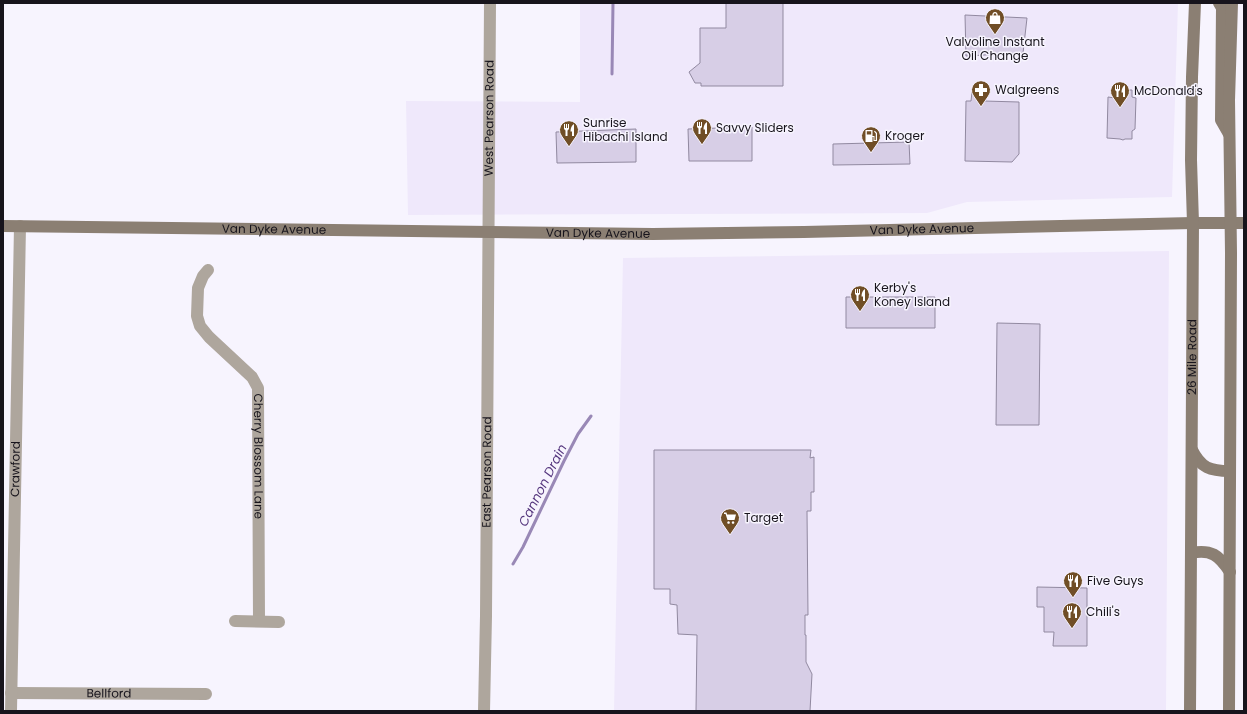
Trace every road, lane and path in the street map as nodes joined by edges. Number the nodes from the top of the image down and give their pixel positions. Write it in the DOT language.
graph roads {
  1 [pos="490,3"];
  2 [pos="1195,3"];
  3 [pos="1219,3"];
  4 [pos="1232,3"];
  5 [pos="1230,137"];
  6 [pos="1193,223"];
  7 [pos="1244,223"];
  8 [pos="1232,224"];
  9 [pos="3,226"];
  10 [pos="20,226"];
  11 [pos="488,233"];
  12 [pos="208,270"];
  13 [pos="1192,450"];
  14 [pos="1230,471"];
  15 [pos="1190,552"];
  16 [pos="1230,572"];
  17 [pos="235,621"];
  18 [pos="259,621"];
  19 [pos="279,622"];
  20 [pos="8,646"];
  21 [pos="11,693"];
  22 [pos="206,694"];
  23 [pos="10,711"];
  24 [pos="484,711"];
  25 [pos="1190,711"];
  26 [pos="1229,711"];
  1 -- 11 [label="street, West Pearson Road"];
  2 -- 6 [label="main road, 26 Mile Road"];
  3 -- 5 [label="main road"];
  4 -- 5 [label="main road"];
  5 -- 8 [label="main road"];
  6 -- 8 [label="main road, Van Dyke Avenue"];
  6 -- 11 [label="main road, Van Dyke Avenue"];
  6 -- 13 [label="main road, 26 Mile Road"];
  7 -- 8 [label="main road, Van Dyke Avenue"];
  8 -- 14 [label="main road"];
  9 -- 10 [label="main road, Van Dyke Avenue"];
  10 -- 11 [label="main road, Van Dyke Avenue"];
  10 -- 20 [label="street, Crawford"];
  11 -- 24 [label="street, East Pearson Road"];
  12 -- 18 [label="street, Cherry Blossom Lane"];
  13 -- 14 [label="main road"];
  13 -- 15 [label="main road, 26 Mile Road"];
  14 -- 16 [label="main road"];
  15 -- 16 [label="main road"];
  15 -- 25 [label="main road, 26 Mile Road"];
  16 -- 26 [label="main road"];
  17 -- 18 [label="street"];
  18 -- 19 [label="street"];
  20 -- 21 [label="street, Crawford"];
  21 -- 22 [label="street, Bellford"];
  21 -- 23 [label="street, Crawford"];
}
